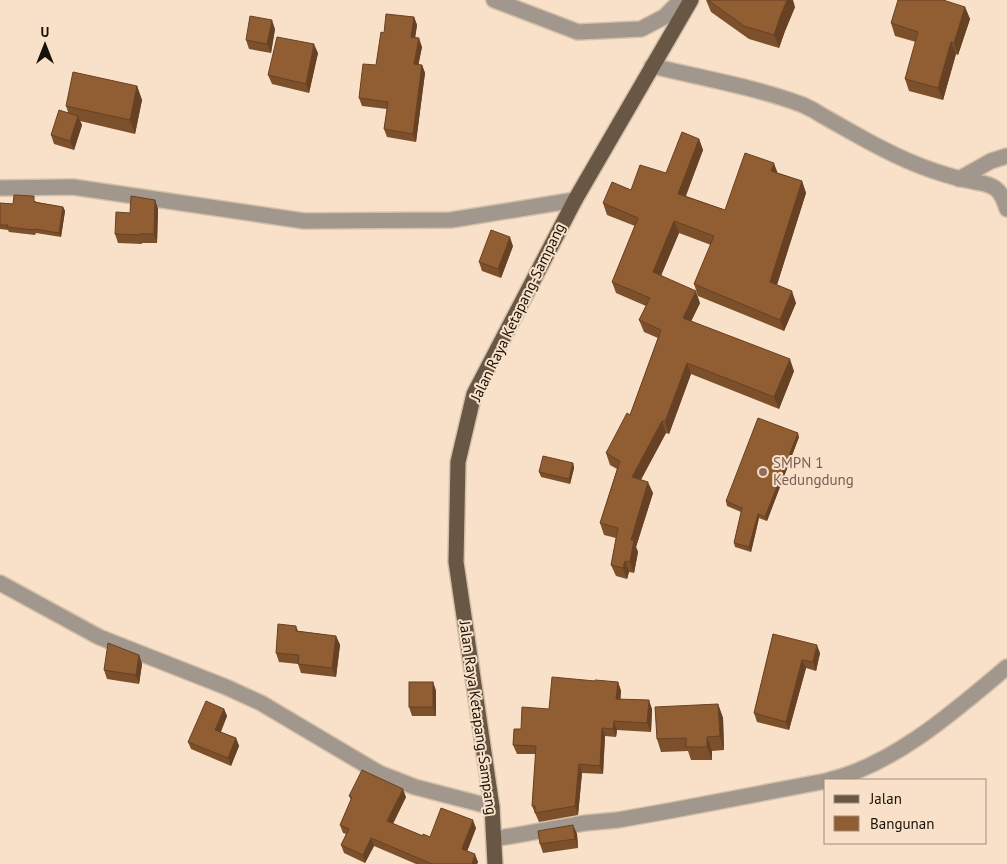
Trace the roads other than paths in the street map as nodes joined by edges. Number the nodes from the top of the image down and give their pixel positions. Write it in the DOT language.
graph roads {
  1 [pos="494,0"];
  2 [pos="681,0"];
  3 [pos="691,0"];
  4 [pos="652,66"];
  5 [pos="1007,156"];
  6 [pos="959,179"];
  7 [pos="0,188"];
  8 [pos="575,200"];
  9 [pos="1007,209"];
  10 [pos="0,583"];
  11 [pos="1007,667"];
  12 [pos="833,779"];
  13 [pos="824,781"];
  14 [pos="492,807"];
  15 [pos="494,839"];
  16 [pos="495,864"];
  1 -- 2 [label="street"];
  3 -- 4 [label="main road, Jalan Raya Ketapang-Sampang"];
  4 -- 6 [label="street"];
  4 -- 8 [label="main road, Jalan Raya Ketapang-Sampang"];
  5 -- 6 [label="street"];
  6 -- 9 [label="street"];
  7 -- 8 [label="street"];
  8 -- 14 [label="main road, Jalan Raya Ketapang-Sampang"];
  10 -- 14 [label="street"];
  11 -- 12 [label="street"];
  13 -- 15 [label="street"];
  14 -- 15 [label="main road, Jalan Raya Ketapang-Sampang"];
  15 -- 16 [label="main road, Jalan Raya Ketapang-Sampang"];
}
